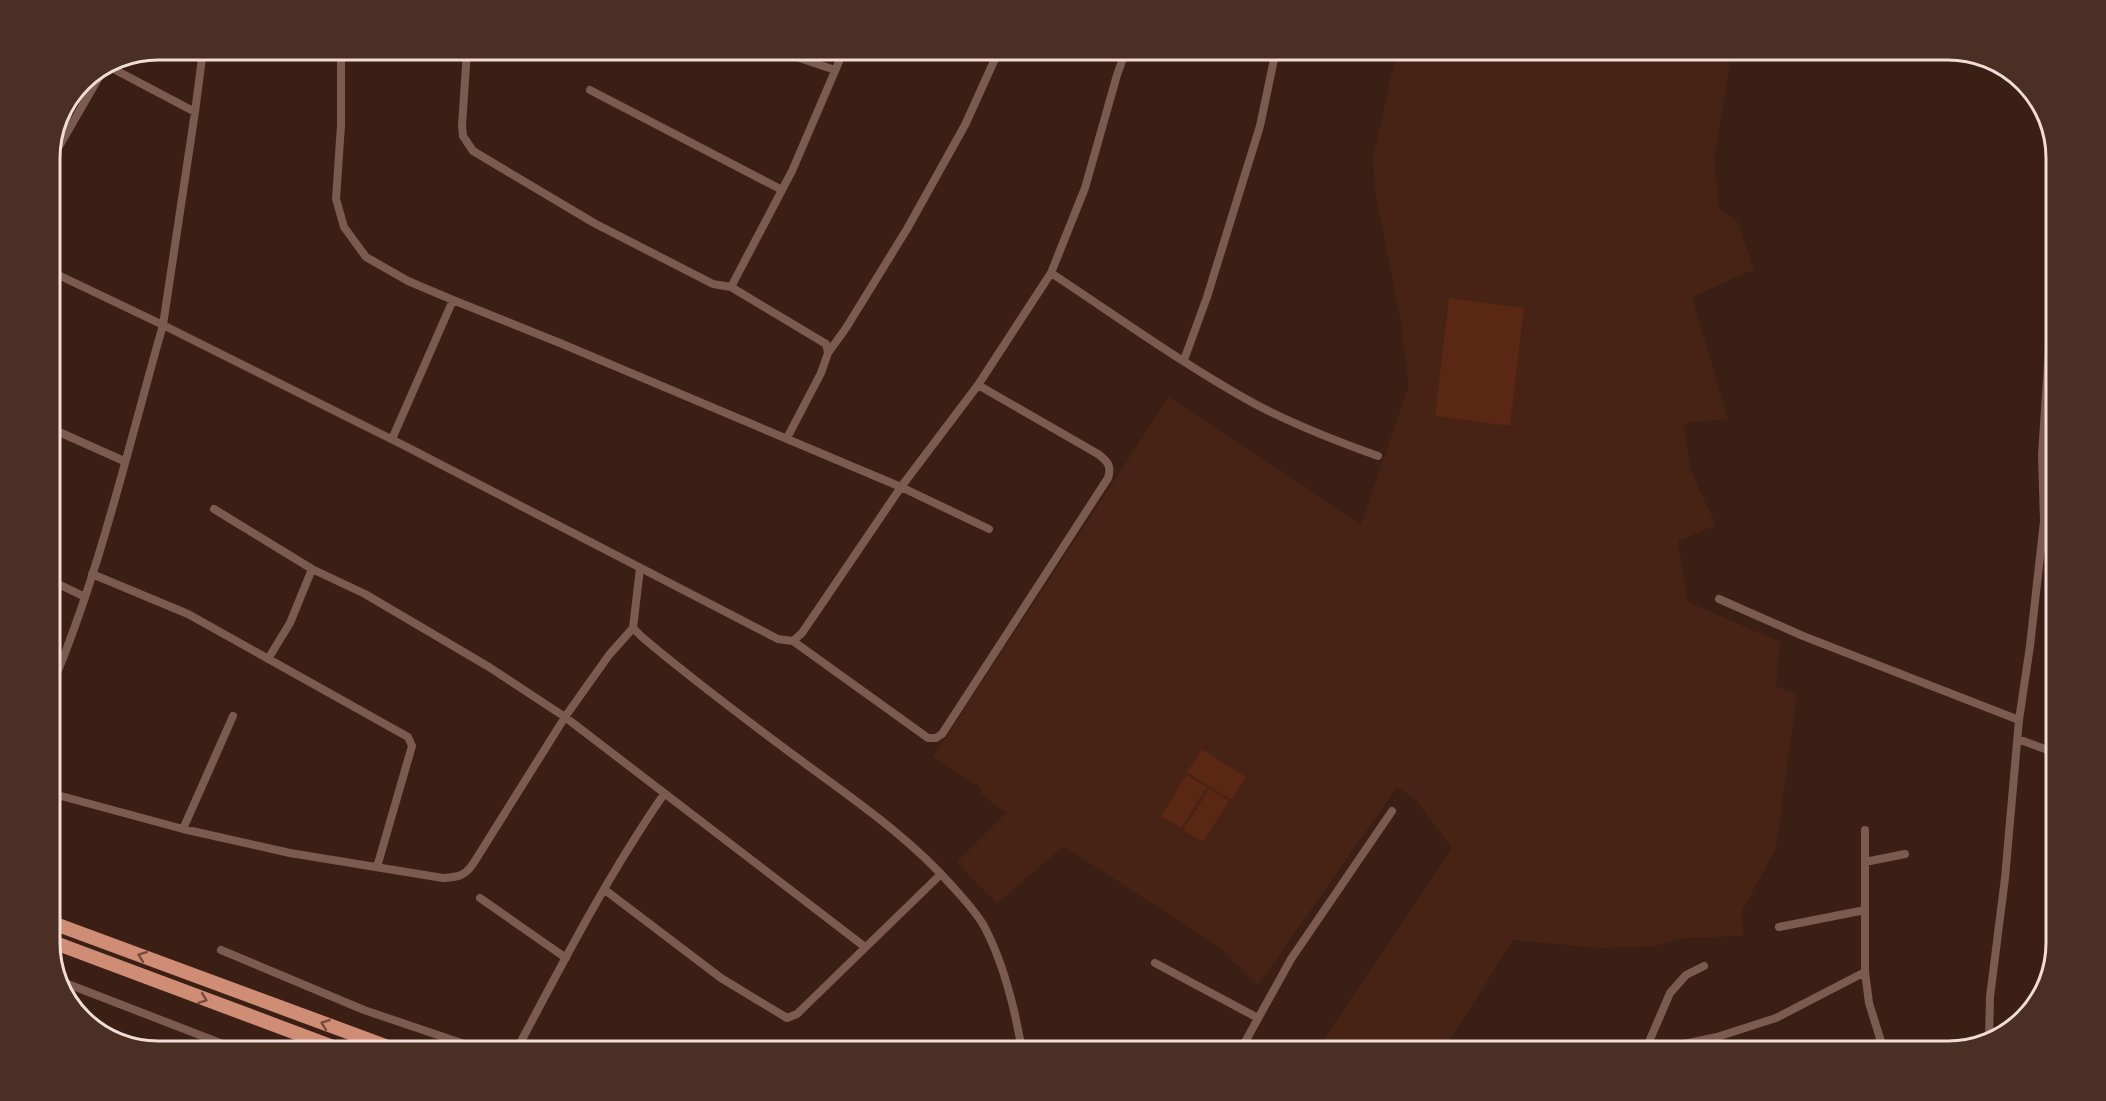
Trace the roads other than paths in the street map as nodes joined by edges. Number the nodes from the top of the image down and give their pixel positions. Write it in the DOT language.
graph roads {
  1 [pos="202,60"];
  2 [pos="341,60"];
  3 [pos="466,60"];
  4 [pos="806,60"];
  5 [pos="840,60"];
  6 [pos="994,60"];
  7 [pos="1123,60"];
  8 [pos="1274,60"];
  9 [pos="116,70"];
  10 [pos="835,70"];
  11 [pos="96,82"];
  12 [pos="590,90"];
  13 [pos="195,112"];
  14 [pos="62,142"];
  15 [pos="782,190"];
  16 [pos="1051,273"];
  17 [pos="60,276"];
  18 [pos="731,287"];
  19 [pos="453,300"];
  20 [pos="163,325"];
  21 [pos="828,353"];
  22 [pos="1184,360"];
  23 [pos="978,385"];
  24 [pos="2046,401"];
  25 [pos="60,432"];
  26 [pos="787,438"];
  27 [pos="392,439"];
  28 [pos="2046,447"];
  29 [pos="2043,448"];
  30 [pos="1378,456"];
  31 [pos="124,461"];
  32 [pos="901,487"];
  33 [pos="214,509"];
  34 [pos="989,529"];
  35 [pos="640,568"];
  36 [pos="312,569"];
  37 [pos="92,574"];
  38 [pos="60,585"];
  39 [pos="85,597"];
  40 [pos="1719,599"];
  41 [pos="633,628"];
  42 [pos="793,641"];
  43 [pos="268,659"];
  44 [pos="60,666"];
  45 [pos="233,716"];
  46 [pos="565,717"];
  47 [pos="2019,720"];
  48 [pos="2018,739"];
  49 [pos="2046,749"];
  50 [pos="664,794"];
  51 [pos="60,796"];
  52 [pos="1392,811"];
  53 [pos="183,829"];
  54 [pos="1865,830"];
  55 [pos="1905,854"];
  56 [pos="1865,862"];
  57 [pos="377,867"];
  58 [pos="941,874"];
  59 [pos="605,890"];
  60 [pos="480,898"];
  61 [pos="1865,910"];
  62 [pos="60,926"];
  63 [pos="1779,927"];
  64 [pos="60,945"];
  65 [pos="865,947"];
  66 [pos="220,950"];
  67 [pos="566,958"];
  68 [pos="1155,963"];
  69 [pos="1704,966"];
  70 [pos="1865,972"];
  71 [pos="69,985"];
  72 [pos="1258,1018"];
  73 [pos="1989,1032"];
  74 [pos="213,1041"];
  75 [pos="315,1041"];
  76 [pos="369,1041"];
  77 [pos="453,1041"];
  78 [pos="522,1041"];
  79 [pos="1020,1041"];
  80 [pos="1246,1041"];
  81 [pos="1650,1041"];
  82 [pos="1699,1041"];
  83 [pos="1881,1041"];
  1 -- 13 [label="street"];
  2 -- 19 [label="street"];
  3 -- 18 [label="street"];
  4 -- 10 [label="street"];
  5 -- 10 [label="street"];
  6 -- 21 [label="street"];
  7 -- 16 [label="street"];
  8 -- 22 [label="street"];
  9 -- 13 [label="street"];
  10 -- 15 [label="street"];
  11 -- 14 [label="street"];
  12 -- 15 [label="street"];
  13 -- 20 [label="street"];
  15 -- 18 [label="street"];
  16 -- 22 [label="street"];
  16 -- 23 [label="street"];
  17 -- 20 [label="street"];
  18 -- 21 [label="street"];
  19 -- 26 [label="street"];
  19 -- 27 [label="street"];
  20 -- 27 [label="street"];
  20 -- 31 [label="street"];
  21 -- 26 [label="street"];
  22 -- 30 [label="street"];
  23 -- 32 [label="street"];
  23 -- 42 [label="street"];
  24 -- 29 [label="street"];
  25 -- 31 [label="street"];
  26 -- 32 [label="street"];
  27 -- 35 [label="street"];
  28 -- 29 [label="street"];
  29 -- 47 [label="street"];
  31 -- 37 [label="street"];
  32 -- 34 [label="street"];
  32 -- 42 [label="street"];
  33 -- 36 [label="street"];
  35 -- 41 [label="street"];
  35 -- 42 [label="street"];
  36 -- 43 [label="street"];
  36 -- 46 [label="street"];
  37 -- 39 [label="street"];
  37 -- 43 [label="street"];
  38 -- 39 [label="street"];
  39 -- 44 [label="street"];
  40 -- 47 [label="street"];
  41 -- 46 [label="street"];
  41 -- 58 [label="street"];
  43 -- 57 [label="street"];
  45 -- 53 [label="street"];
  46 -- 50 [label="street"];
  46 -- 57 [label="street"];
  47 -- 48 [label="street"];
  48 -- 49 [label="street"];
  48 -- 73 [label="street"];
  50 -- 59 [label="street"];
  50 -- 65 [label="street"];
  51 -- 53 [label="street"];
  52 -- 72 [label="street"];
  53 -- 57 [label="street"];
  54 -- 56 [label="street"];
  55 -- 56 [label="street"];
  56 -- 61 [label="street"];
  58 -- 65 [label="street"];
  58 -- 79 [label="street"];
  59 -- 65 [label="street"];
  59 -- 67 [label="street"];
  60 -- 67 [label="street"];
  61 -- 63 [label="street"];
  61 -- 70 [label="street"];
  76 -- 62 [label="main road, one-way"];
  64 -- 75 [label="main road, one-way"];
  66 -- 77 [label="street"];
  67 -- 78 [label="street"];
  68 -- 72 [label="street"];
  69 -- 81 [label="street"];
  70 -- 82 [label="street"];
  70 -- 83 [label="street"];
  71 -- 74 [label="street"];
  72 -- 80 [label="street"];
}
